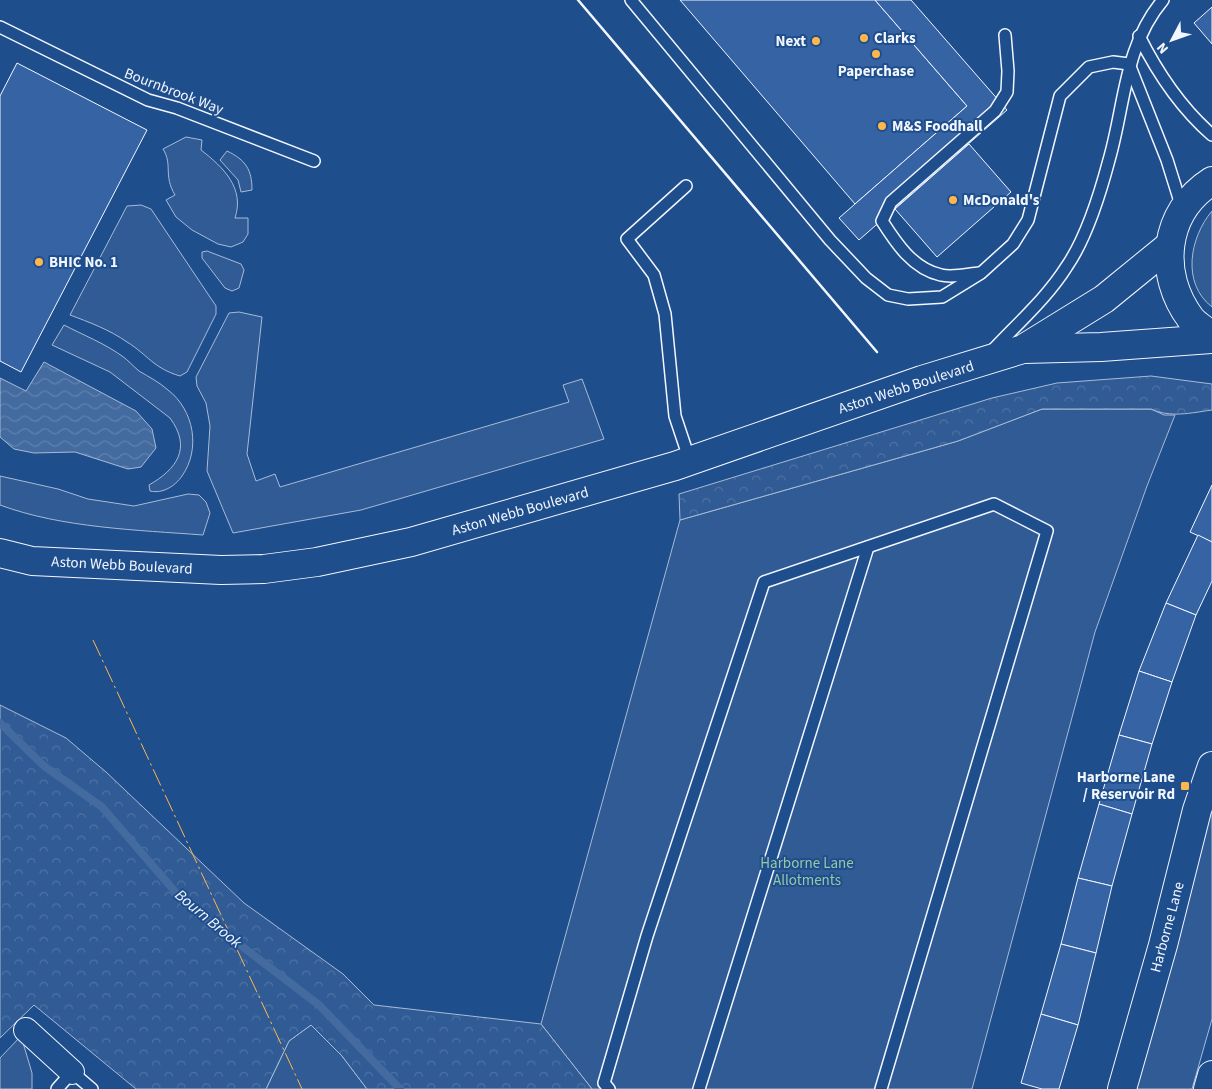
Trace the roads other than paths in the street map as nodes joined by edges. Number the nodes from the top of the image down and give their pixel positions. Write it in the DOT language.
graph roads {
  1 [pos="631,0"];
  2 [pos="1163,0"];
  3 [pos="0,27"];
  4 [pos="1004,35"];
  5 [pos="1139,36"];
  6 [pos="1129,64"];
  7 [pos="1212,135"];
  8 [pos="314,161"];
  9 [pos="1212,181"];
  10 [pos="686,186"];
  11 [pos="1182,210"];
  12 [pos="1169,246"];
  13 [pos="981,273"];
  14 [pos="1212,337"];
  15 [pos="1023,349"];
  16 [pos="982,362"];
  17 [pos="690,461"];
  18 [pos="868,547"];
  19 [pos="0,553"];
  20 [pos="1212,766"];
  21 [pos="26,1030"];
  22 [pos="1212,1075"];
  23 [pos="64,1080"];
  24 [pos="92,1089"];
  25 [pos="609,1089"];
  26 [pos="699,1089"];
  27 [pos="880,1089"];
  28 [pos="1122,1089"];
  29 [pos="1208,1089"];
  1 -- 13 [label="lane"];
  2 -- 5 [label="lane"];
  3 -- 8 [label="lane, Bournbrook Way"];
  4 -- 13 [label="lane"];
  5 -- 6 [label="lane"];
  5 -- 7 [label="lane"];
  6 -- 11 [label="lane"];
  6 -- 13 [label="lane"];
  6 -- 16 [label="lane"];
  9 -- 11 [label="main road"];
  10 -- 17 [label="lane"];
  11 -- 12 [label="main road"];
  12 -- 14 [label="main road"];
  12 -- 15 [label="main road, Aston Webb Boulevard"];
  14 -- 15 [label="main road, Aston Webb Boulevard"];
  15 -- 16 [label="main road, Aston Webb Boulevard"];
  16 -- 17 [label="main road, Aston Webb Boulevard"];
  17 -- 19 [label="main road, Aston Webb Boulevard"];
  18 -- 25 [label="lane"];
  18 -- 26 [label="lane"];
  18 -- 27 [label="lane"];
  20 -- 28 [label="main road, Harborne Lane"];
  21 -- 23 [label="street"];
  22 -- 29 [label="main road"];
  23 -- 24 [label="lane"];
}
